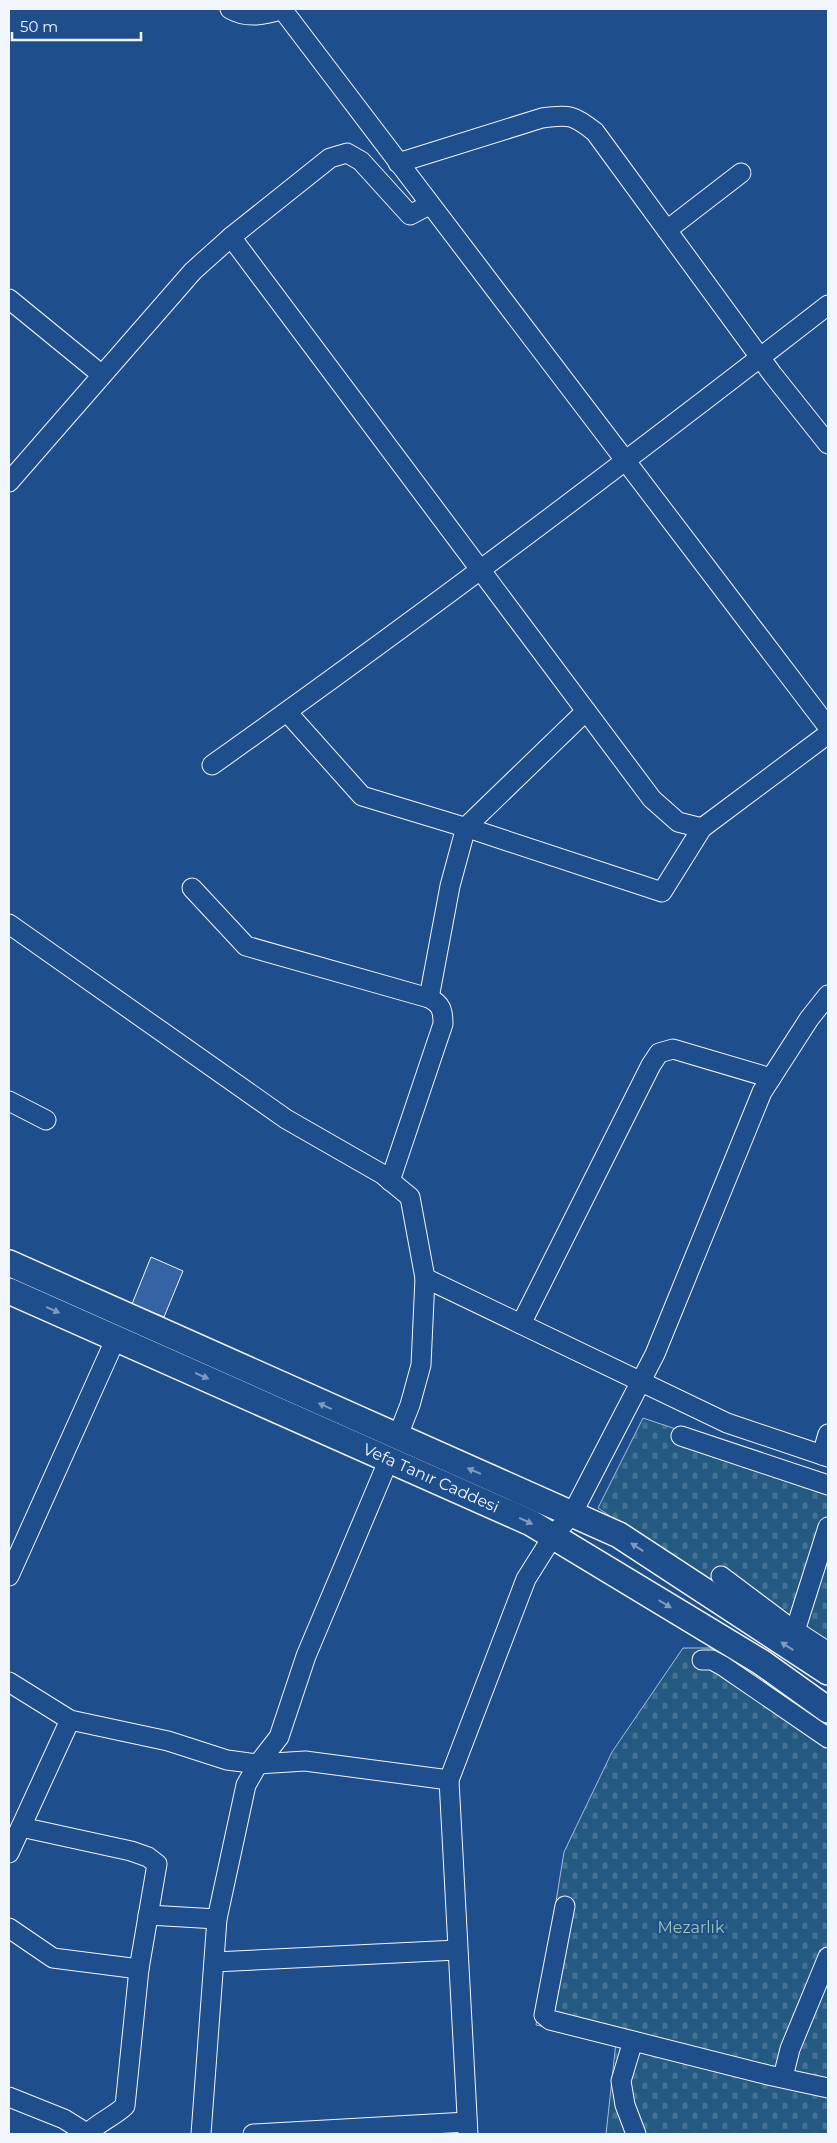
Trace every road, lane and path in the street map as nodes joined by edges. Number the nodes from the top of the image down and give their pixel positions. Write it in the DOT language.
graph roads {
  1 [pos="230,9"];
  2 [pos="283,9"];
  3 [pos="398,163"];
  4 [pos="741,173"];
  5 [pos="429,205"];
  6 [pos="667,230"];
  7 [pos="231,237"];
  8 [pos="9,299"];
  9 [pos="828,305"];
  10 [pos="761,358"];
  11 [pos="102,375"];
  12 [pos="828,444"];
  13 [pos="626,462"];
  14 [pos="9,482"];
  15 [pos="480,571"];
  16 [pos="586,711"];
  17 [pos="287,712"];
  18 [pos="828,727"];
  19 [pos="828,734"];
  20 [pos="212,765"];
  21 [pos="466,827"];
  22 [pos="702,828"];
  23 [pos="192,888"];
  24 [pos="9,924"];
  25 [pos="828,995"];
  26 [pos="430,998"];
  27 [pos="771,1078"];
  28 [pos="9,1101"];
  29 [pos="46,1120"];
  30 [pos="390,1182"];
  31 [pos="9,1263"];
  32 [pos="425,1278"];
  33 [pos="9,1291"];
  34 [pos="521,1324"];
  35 [pos="116,1338"];
  36 [pos="640,1380"];
  37 [pos="828,1434"];
  38 [pos="681,1436"];
  39 [pos="393,1449"];
  40 [pos="825,1456"];
  41 [pos="828,1485"];
  42 [pos="572,1514"];
  43 [pos="828,1527"];
  44 [pos="553,1536"];
  45 [pos="824,1556"];
  46 [pos="9,1576"];
  47 [pos="721,1576"];
  48 [pos="795,1631"];
  49 [pos="828,1652"];
  50 [pos="702,1660"];
  51 [pos="828,1672"];
  52 [pos="9,1682"];
  53 [pos="828,1710"];
  54 [pos="70,1720"];
  55 [pos="828,1738"];
  56 [pos="258,1764"];
  57 [pos="449,1780"];
  58 [pos="21,1827"];
  59 [pos="9,1853"];
  60 [pos="565,1906"];
  61 [pos="148,1914"];
  62 [pos="217,1919"];
  63 [pos="9,1928"];
  64 [pos="457,1950"];
  65 [pos="828,1957"];
  66 [pos="214,1962"];
  67 [pos="139,1969"];
  68 [pos="633,2041"];
  69 [pos="783,2077"];
  70 [pos="828,2088"];
  71 [pos="9,2097"];
  72 [pos="467,2128"];
  73 [pos="88,2134"];
  74 [pos="201,2134"];
  75 [pos="253,2134"];
  76 [pos="636,2134"];
  1 -- 2 [label="street"];
  2 -- 3 [label="street"];
  3 -- 5 [label="street"];
  3 -- 6 [label="street"];
  4 -- 6 [label="street"];
  5 -- 7 [label="street"];
  5 -- 13 [label="street"];
  6 -- 10 [label="street"];
  7 -- 11 [label="street"];
  7 -- 15 [label="street"];
  8 -- 11 [label="street"];
  9 -- 10 [label="street"];
  10 -- 12 [label="street"];
  10 -- 13 [label="street"];
  11 -- 14 [label="street"];
  13 -- 15 [label="street"];
  13 -- 18 [label="street"];
  15 -- 16 [label="street"];
  15 -- 17 [label="street"];
  16 -- 21 [label="street"];
  16 -- 22 [label="street"];
  17 -- 20 [label="street"];
  17 -- 21 [label="street"];
  19 -- 22 [label="street"];
  21 -- 22 [label="street"];
  21 -- 26 [label="street"];
  23 -- 26 [label="street"];
  24 -- 30 [label="street"];
  25 -- 27 [label="street"];
  26 -- 30 [label="street"];
  27 -- 34 [label="street"];
  27 -- 36 [label="street"];
  28 -- 29 [label="street"];
  30 -- 32 [label="street"];
  39 -- 31 [label="main road, Vefa Tanır Caddesi, one-way"];
  32 -- 34 [label="street"];
  32 -- 39 [label="street"];
  33 -- 35 [label="main road, Vefa Tanır Caddesi, one-way"];
  34 -- 36 [label="street"];
  35 -- 39 [label="main road, Vefa Tanır Caddesi, one-way"];
  35 -- 46 [label="street"];
  36 -- 40 [label="street"];
  36 -- 42 [label="street"];
  37 -- 40 [label="street"];
  38 -- 41 [label="street"];
  42 -- 39 [label="main road, Vefa Tanır Caddesi, one-way"];
  39 -- 44 [label="main road, Vefa Tanır Caddesi, one-way"];
  39 -- 56 [label="street"];
  42 -- 44 [label="street"];
  51 -- 42 [label="main road, Vefa Tanır Caddesi, one-way"];
  43 -- 45 [label="street"];
  44 -- 53 [label="main road, Vefa Tanır Caddesi, one-way"];
  44 -- 57 [label="street"];
  45 -- 48 [label="street"];
  47 -- 48 [label="street"];
  48 -- 49 [label="street"];
  50 -- 55 [label="street"];
  52 -- 54 [label="street"];
  54 -- 56 [label="street"];
  54 -- 58 [label="street"];
  56 -- 57 [label="street"];
  56 -- 62 [label="street"];
  57 -- 64 [label="street"];
  58 -- 59 [label="street"];
  58 -- 61 [label="street"];
  60 -- 68 [label="street"];
  61 -- 62 [label="street"];
  61 -- 67 [label="street"];
  62 -- 66 [label="street"];
  63 -- 67 [label="street"];
  64 -- 66 [label="street"];
  64 -- 72 [label="street"];
  65 -- 69 [label="street"];
  66 -- 74 [label="street"];
  67 -- 73 [label="street"];
  68 -- 69 [label="street"];
  68 -- 76 [label="street"];
  69 -- 70 [label="street"];
  71 -- 73 [label="street"];
  72 -- 75 [label="street"];
}
